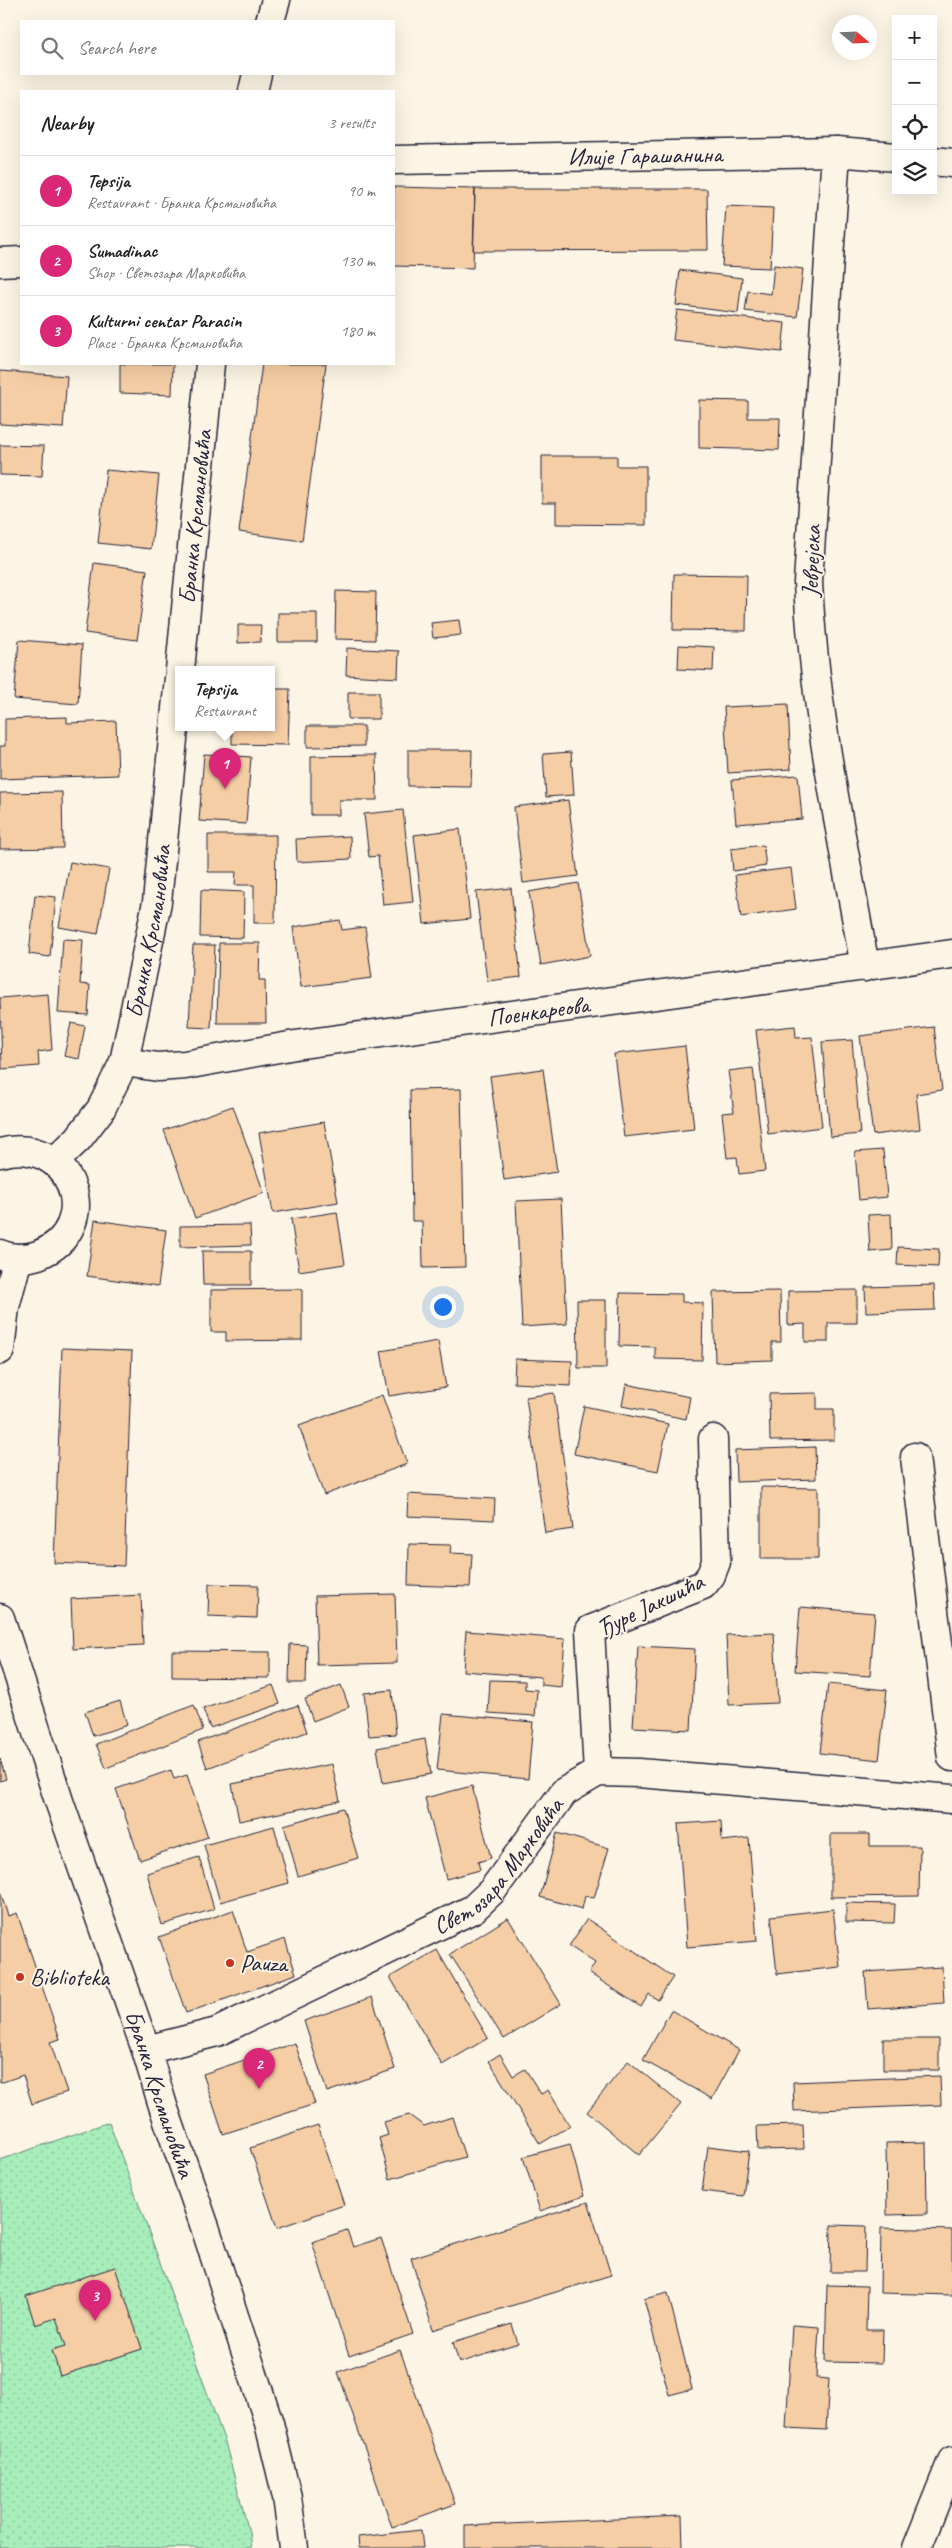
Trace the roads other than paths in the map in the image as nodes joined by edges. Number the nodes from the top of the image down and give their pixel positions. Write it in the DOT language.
graph roads {
  1 [pos="276,0"];
  2 [pos="270,20"];
  3 [pos="257,75"];
  4 [pos="254,90"];
  5 [pos="836,152"];
  6 [pos="892,157"];
  7 [pos="395,160"];
  8 [pos="937,161"];
  9 [pos="952,163"];
  10 [pos="20,261"];
  11 [pos="0,262"];
  12 [pos="210,365"];
  13 [pos="180,666"];
  14 [pos="175,719"];
  15 [pos="952,954"];
  16 [pos="865,967"];
  17 [pos="124,1062"];
  18 [pos="0,1153"];
  19 [pos="54,1161"];
  20 [pos="9,1256"];
  21 [pos="0,1350"];
  22 [pos="713,1439"];
  23 [pos="915,1457"];
  24 [pos="0,1618"];
  25 [pos="952,1757"];
  26 [pos="598,1772"];
  27 [pos="952,1798"];
  28 [pos="146,2050"];
  29 [pos="952,2461"];
  30 [pos="294,2548"];
  31 [pos="917,2548"];
  1 -- 2 [label="street"];
  3 -- 4 [label="street"];
  5 -- 6 [label="street, Илије Гарашанина"];
  5 -- 7 [label="street, Илије Гарашанина"];
  5 -- 16 [label="street, Јеврејска"];
  8 -- 9 [label="street"];
  10 -- 11 [label="street"];
  12 -- 13 [label="street, Бранка Крсмановића"];
  14 -- 17 [label="street, Бранка Крсмановића"];
  15 -- 16 [label="street, Поенкареова"];
  16 -- 17 [label="street, Поенкареова"];
  17 -- 19 [label="street, Бранка Крсмановића"];
  18 -- 19 [label="street"];
  19 -- 20 [label="street"];
  20 -- 21 [label="street"];
  22 -- 26 [label="street, Ђуре Јакшића"];
  23 -- 25 [label="street"];
  24 -- 28 [label="street, Бранка Крсмановића"];
  26 -- 27 [label="street"];
  26 -- 28 [label="street, Светозара Марковића"];
  28 -- 30 [label="street, Бранка Крсмановића"];
  29 -- 31 [label="street"];
}
